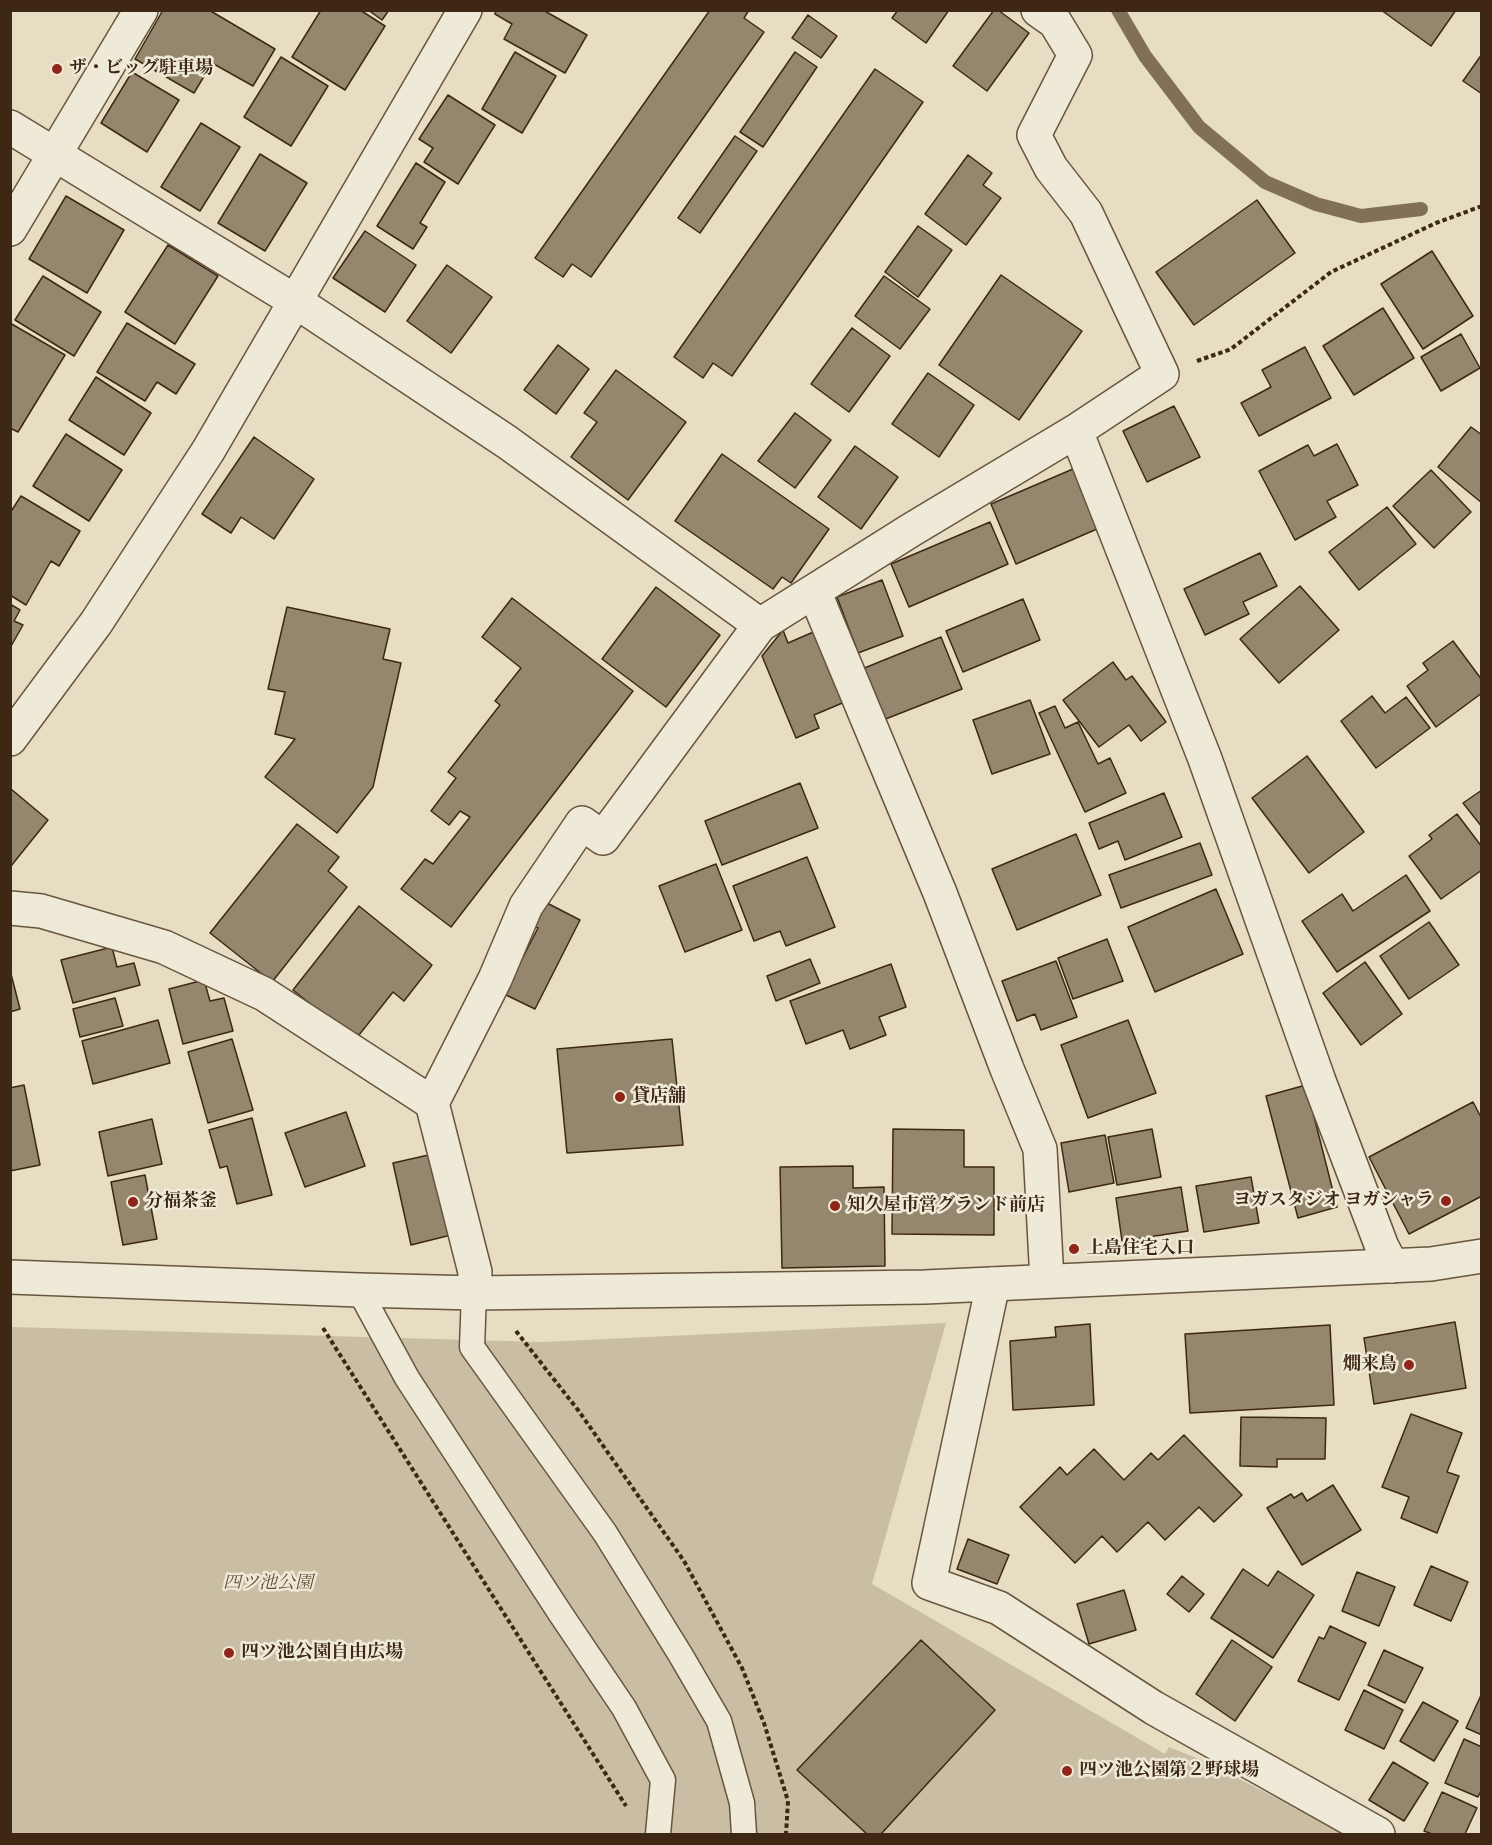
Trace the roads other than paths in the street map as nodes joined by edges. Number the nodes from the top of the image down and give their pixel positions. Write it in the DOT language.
graph roads {
  1 [pos="141,10"];
  2 [pos="465,10"];
  3 [pos="1038,10"];
  4 [pos="10,127"];
  5 [pos="55,153"];
  6 [pos="10,229"];
  7 [pos="295,301"];
  8 [pos="1076,431"];
  9 [pos="814,591"];
  10 [pos="760,625"];
  11 [pos="10,739"];
  12 [pos="10,908"];
  13 [pos="432,1103"];
  14 [pos="1482,1256"];
  15 [pos="1392,1266"];
  16 [pos="10,1277"];
  17 [pos="1047,1281"];
  18 [pos="993,1284"];
  19 [pos="359,1290"];
  20 [pos="474,1293"];
  21 [pos="658,1834"];
  22 [pos="744,1834"];
  23 [pos="1378,1834"];
  1 -- 5 [label="street"];
  2 -- 7 [label="street"];
  3 -- 8 [label="street"];
  4 -- 5 [label="street"];
  5 -- 6 [label="street"];
  5 -- 7 [label="street"];
  7 -- 10 [label="street"];
  7 -- 11 [label="street"];
  8 -- 9 [label="street"];
  8 -- 15 [label="street"];
  9 -- 10 [label="street"];
  9 -- 17 [label="street"];
  10 -- 13 [label="street"];
  12 -- 13 [label="street"];
  13 -- 20 [label="street"];
  14 -- 15 [label="street"];
  15 -- 17 [label="street"];
  16 -- 19 [label="street"];
  17 -- 18 [label="street"];
  18 -- 20 [label="street"];
  18 -- 23 [label="street"];
  19 -- 20 [label="street"];
  19 -- 21 [label="lane"];
  20 -- 22 [label="lane"];
}
